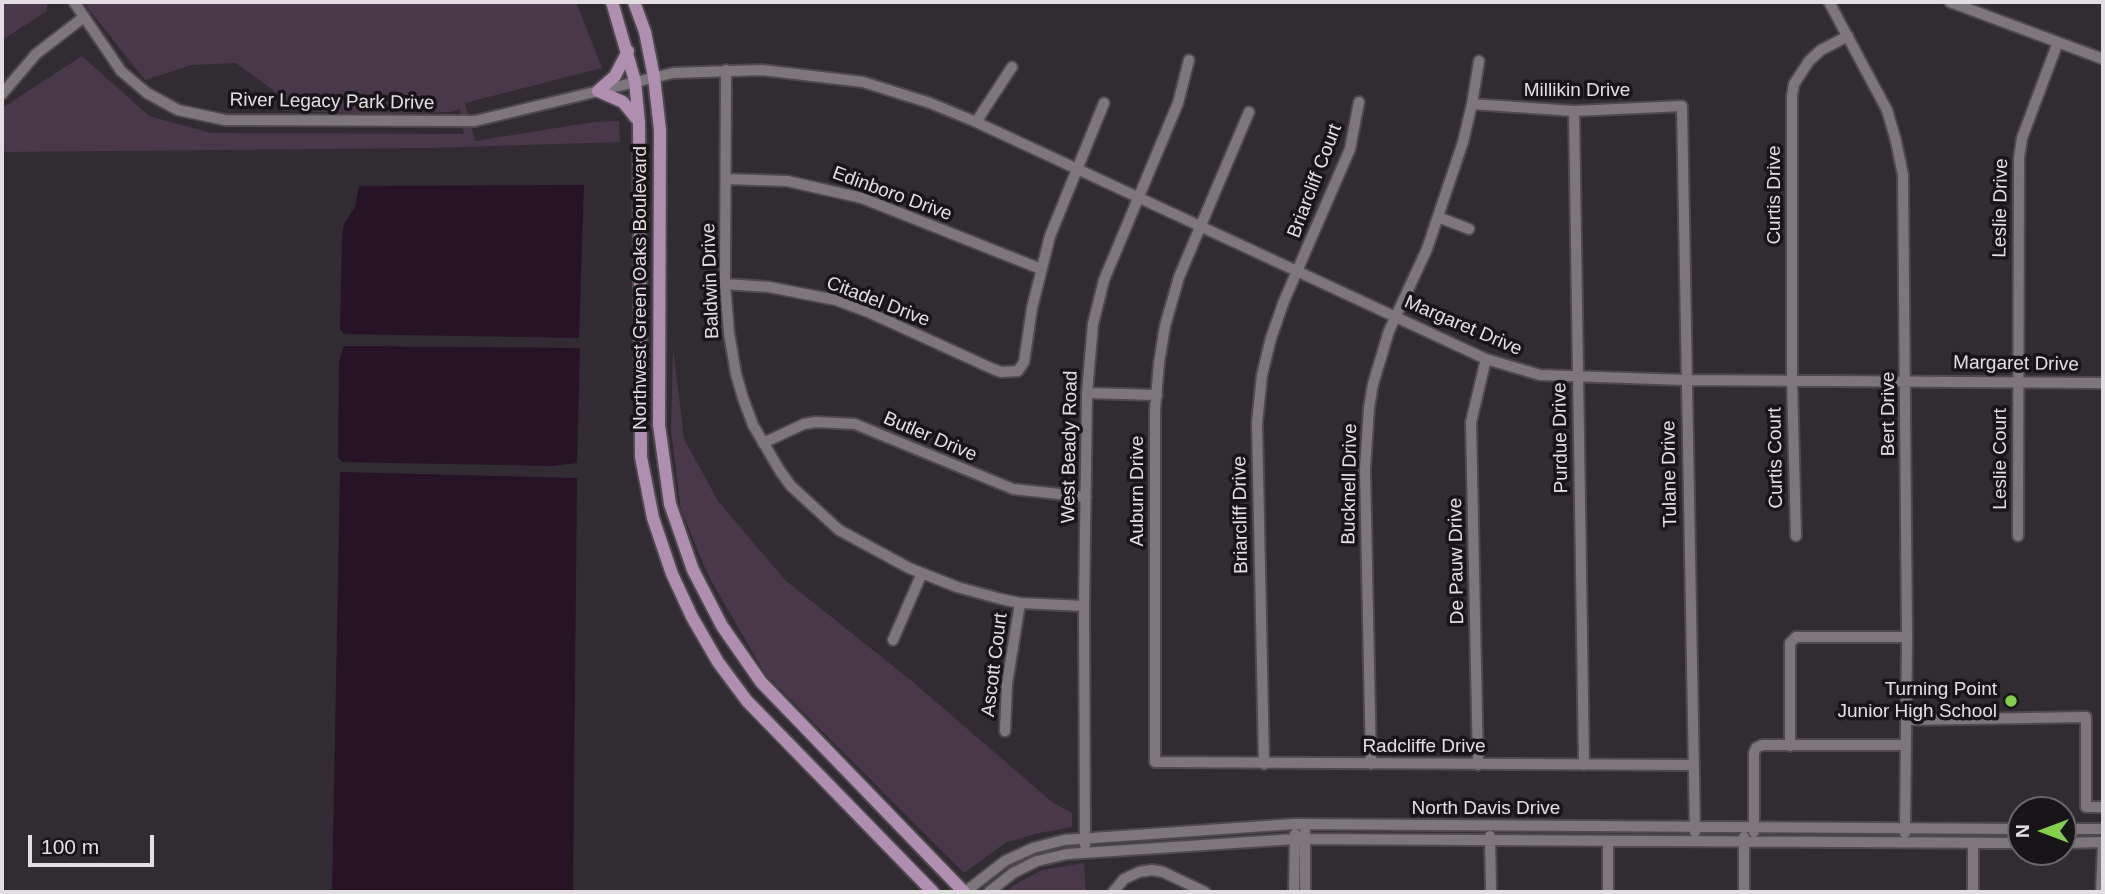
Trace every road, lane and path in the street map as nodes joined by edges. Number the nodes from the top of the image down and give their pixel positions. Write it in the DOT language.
graph roads {
  1 [pos="74,2"];
  2 [pos="612,2"];
  3 [pos="634,2"];
  4 [pos="1829,2"];
  5 [pos="1950,2"];
  6 [pos="84,17"];
  7 [pos="1848,36"];
  8 [pos="2057,42"];
  9 [pos="628,51"];
  10 [pos="2103,59"];
  11 [pos="1189,60"];
  12 [pos="1479,61"];
  13 [pos="1012,67"];
  14 [pos="726,71"];
  15 [pos="654,77"];
  16 [pos="635,81"];
  17 [pos="598,91"];
  18 [pos="2,94"];
  19 [pos="1359,102"];
  20 [pos="1104,103"];
  21 [pos="1472,104"];
  22 [pos="1682,106"];
  23 [pos="1574,111"];
  24 [pos="1249,112"];
  25 [pos="639,122"];
  26 [pos="976,122"];
  27 [pos="1078,169"];
  28 [pos="726,179"];
  29 [pos="1139,197"];
  30 [pos="1438,217"];
  31 [pos="1199,226"];
  32 [pos="1469,229"];
  33 [pos="1041,270"];
  34 [pos="1298,271"];
  35 [pos="724,284"];
  36 [pos="1397,317"];
  37 [pos="1486,359"];
  38 [pos="1578,377"];
  39 [pos="1685,380"];
  40 [pos="1792,380"];
  41 [pos="1906,381"];
  42 [pos="2018,382"];
  43 [pos="2103,383"];
  44 [pos="1087,393"];
  45 [pos="1157,395"];
  46 [pos="763,443"];
  47 [pos="1086,497"];
  48 [pos="1796,536"];
  49 [pos="2018,536"];
  50 [pos="922,573"];
  51 [pos="1020,603"];
  52 [pos="1084,606"];
  53 [pos="1907,637"];
  54 [pos="893,640"];
  55 [pos="1906,720"];
  56 [pos="1005,731"];
  57 [pos="1906,745"];
  58 [pos="1790,746"];
  59 [pos="1155,762"];
  60 [pos="1264,764"];
  61 [pos="1371,764"];
  62 [pos="1478,765"];
  63 [pos="1584,765"];
  64 [pos="1693,765"];
  65 [pos="2103,807"];
  66 [pos="1300,824"];
  67 [pos="1490,826"];
  68 [pos="1695,827"];
  69 [pos="1749,827"];
  70 [pos="1905,827"];
  71 [pos="2007,829"];
  72 [pos="2077,829"];
  73 [pos="2103,829"];
  74 [pos="1300,838"];
  75 [pos="1085,839"];
  76 [pos="1490,840"];
  77 [pos="1608,841"];
  78 [pos="1695,841"];
  79 [pos="1749,842"];
  80 [pos="1905,842"];
  81 [pos="1973,843"];
  82 [pos="2007,843"];
  83 [pos="2077,843"];
  84 [pos="2103,844"];
  85 [pos="1085,852"];
  86 [pos="933,892"];
  87 [pos="965,892"];
  88 [pos="989,892"];
  89 [pos="1113,892"];
  90 [pos="1205,892"];
  91 [pos="1294,892"];
  92 [pos="1305,892"];
  93 [pos="1491,892"];
  94 [pos="1608,892"];
  95 [pos="1744,892"];
  96 [pos="1973,892"];
  97 [pos="2101,892"];
  1 -- 6 [label="street, River Legacy Park Drive"];
  2 -- 9 [label="main road, Northwest Green Oaks Boulevard"];
  3 -- 15 [label="main road, Northwest Green Oaks Boulevard"];
  4 -- 7 [label="street, Bert Drive"];
  5 -- 8 [label="street"];
  6 -- 17 [label="street, River Legacy Park Drive"];
  6 -- 18 [label="street"];
  7 -- 40 [label="street, Curtis Drive"];
  7 -- 41 [label="street, Bert Drive"];
  8 -- 10 [label="street"];
  8 -- 42 [label="street, Leslie Drive"];
  9 -- 16 [label="main road, Northwest Green Oaks Boulevard"];
  9 -- 17 [label="main road"];
  11 -- 29 [label="street, West Beady Road"];
  12 -- 21 [label="street, Bucknell Drive"];
  13 -- 26 [label="street"];
  14 -- 15 [label="street, Margaret Drive"];
  14 -- 26 [label="street, Margaret Drive"];
  14 -- 28 [label="street, Baldwin Drive"];
  15 -- 16 [label="street, Margaret Drive"];
  15 -- 87 [label="main road, Northwest Green Oaks Boulevard"];
  16 -- 17 [label="street, River Legacy Park Drive"];
  16 -- 25 [label="main road, Northwest Green Oaks Boulevard"];
  17 -- 25 [label="main road"];
  19 -- 34 [label="street, Briarcliff Court"];
  20 -- 27 [label="street"];
  21 -- 23 [label="street, Millikin Drive"];
  21 -- 30 [label="street, Bucknell Drive"];
  22 -- 23 [label="street, Millikin Drive"];
  22 -- 39 [label="street, Tulane Drive"];
  23 -- 38 [label="street, Purdue Drive"];
  24 -- 31 [label="street, Auburn Drive"];
  25 -- 86 [label="main road, Northwest Green Oaks Boulevard"];
  26 -- 27 [label="street, Margaret Drive"];
  27 -- 29 [label="street, Margaret Drive"];
  27 -- 33 [label="street"];
  28 -- 33 [label="street, Edinboro Drive"];
  28 -- 35 [label="street, Baldwin Drive"];
  29 -- 31 [label="street, Margaret Drive"];
  29 -- 44 [label="street, West Beady Road"];
  30 -- 32 [label="street"];
  30 -- 36 [label="street, Bucknell Drive"];
  31 -- 34 [label="street, Margaret Drive"];
  31 -- 45 [label="street, Auburn Drive"];
  33 -- 35 [label="street, Citadel Drive"];
  34 -- 36 [label="street, Margaret Drive"];
  34 -- 60 [label="street, Briarcliff Drive"];
  35 -- 46 [label="street, Baldwin Drive"];
  36 -- 37 [label="street, Margaret Drive"];
  36 -- 61 [label="street, Bucknell Drive"];
  37 -- 38 [label="street, Margaret Drive"];
  37 -- 62 [label="street, De Pauw Drive"];
  38 -- 39 [label="street, Margaret Drive"];
  38 -- 63 [label="street, Purdue Drive"];
  39 -- 40 [label="street, Margaret Drive"];
  39 -- 64 [label="street, Tulane Drive"];
  40 -- 41 [label="street, Margaret Drive"];
  40 -- 48 [label="street, Curtis Court"];
  41 -- 42 [label="street, Margaret Drive"];
  41 -- 53 [label="street, Bert Drive"];
  42 -- 43 [label="street, Margaret Drive"];
  42 -- 49 [label="street, Leslie Court"];
  44 -- 45 [label="street"];
  44 -- 47 [label="street, West Beady Road"];
  45 -- 59 [label="street, Auburn Drive"];
  46 -- 47 [label="street, Butler Drive"];
  46 -- 50 [label="street, Baldwin Drive"];
  47 -- 52 [label="street, West Beady Road"];
  50 -- 51 [label="street, Baldwin Drive"];
  50 -- 54 [label="street"];
  51 -- 52 [label="street, Baldwin Drive"];
  51 -- 56 [label="street, Ascott Court"];
  52 -- 75 [label="street, West Beady Road"];
  53 -- 55 [label="street, Bert Drive"];
  53 -- 58 [label="street"];
  55 -- 57 [label="street, Bert Drive"];
  55 -- 65 [label="street"];
  57 -- 58 [label="street"];
  57 -- 70 [label="street, Bert Drive"];
  58 -- 69 [label="street"];
  59 -- 60 [label="street, Radcliffe Drive"];
  60 -- 61 [label="street, Radcliffe Drive"];
  61 -- 62 [label="street, Radcliffe Drive"];
  62 -- 63 [label="street, Radcliffe Drive"];
  63 -- 64 [label="street, Radcliffe Drive"];
  64 -- 68 [label="street, Tulane Drive"];
  66 -- 67 [label="street, North Davis Drive"];
  66 -- 74 [label="street"];
  66 -- 75 [label="street, North Davis Drive"];
  67 -- 68 [label="street, North Davis Drive"];
  67 -- 76 [label="street"];
  68 -- 69 [label="street, North Davis Drive"];
  68 -- 78 [label="street, Tulane Drive"];
  69 -- 70 [label="street, North Davis Drive"];
  69 -- 79 [label="street"];
  70 -- 71 [label="street, North Davis Drive"];
  70 -- 80 [label="street, Bert Drive"];
  72 -- 73 [label="street"];
  74 -- 76 [label="street, North Davis Drive"];
  74 -- 85 [label="street, North Davis Drive"];
  74 -- 91 [label="street"];
  74 -- 92 [label="street"];
  75 -- 85 [label="street, West Beady Road"];
  75 -- 87 [label="street, North Davis Drive"];
  76 -- 77 [label="street, North Davis Drive"];
  76 -- 93 [label="street"];
  77 -- 78 [label="street, North Davis Drive"];
  77 -- 94 [label="street"];
  78 -- 79 [label="street, North Davis Drive"];
  79 -- 80 [label="street, North Davis Drive"];
  79 -- 95 [label="street"];
  80 -- 81 [label="street, North Davis Drive"];
  81 -- 82 [label="street, North Davis Drive"];
  81 -- 96 [label="street"];
  83 -- 84 [label="street"];
  84 -- 97 [label="street"];
  85 -- 88 [label="street, North Davis Drive"];
  89 -- 90 [label="street"];
}
